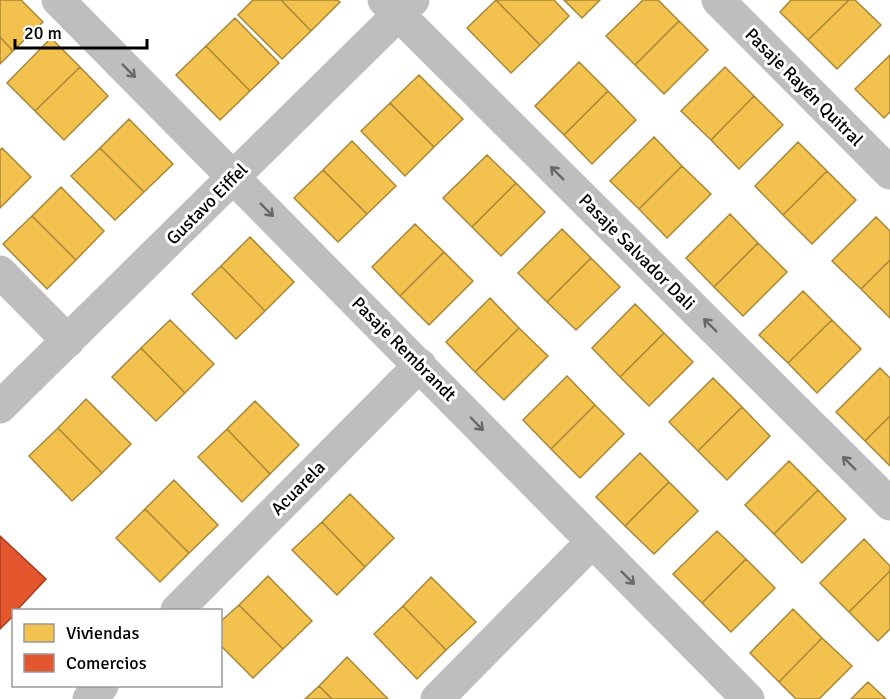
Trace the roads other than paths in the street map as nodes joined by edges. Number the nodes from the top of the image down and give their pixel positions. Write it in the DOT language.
graph roads {
  1 [pos="58,0"];
  2 [pos="718,0"];
  3 [pos="398,5"];
  4 [pos="890,173"];
  5 [pos="234,177"];
  6 [pos="0,272"];
  7 [pos="68,341"];
  8 [pos="420,365"];
  9 [pos="0,407"];
  10 [pos="890,504"];
  11 [pos="592,542"];
  12 [pos="178,609"];
  13 [pos="101,687"];
  14 [pos="89,699"];
  15 [pos="437,699"];
  16 [pos="748,699"];
  1 -- 5 [label="street, Pasaje Rembrandt, one-way"];
  2 -- 4 [label="street, Pasaje Rayén Quitral"];
  3 -- 5 [label="street, Gustavo Eiffel"];
  10 -- 3 [label="street, Pasaje Salvador Dali, one-way"];
  5 -- 7 [label="street, Gustavo Eiffel"];
  5 -- 8 [label="street, Pasaje Rembrandt, one-way"];
  6 -- 7 [label="street"];
  7 -- 9 [label="street, Gustavo Eiffel"];
  8 -- 11 [label="street, Pasaje Rembrandt, one-way"];
  8 -- 12 [label="street, Acuarela"];
  11 -- 15 [label="street"];
  11 -- 16 [label="street, Pasaje Rembrandt, one-way"];
  13 -- 14 [label="street"];
}
